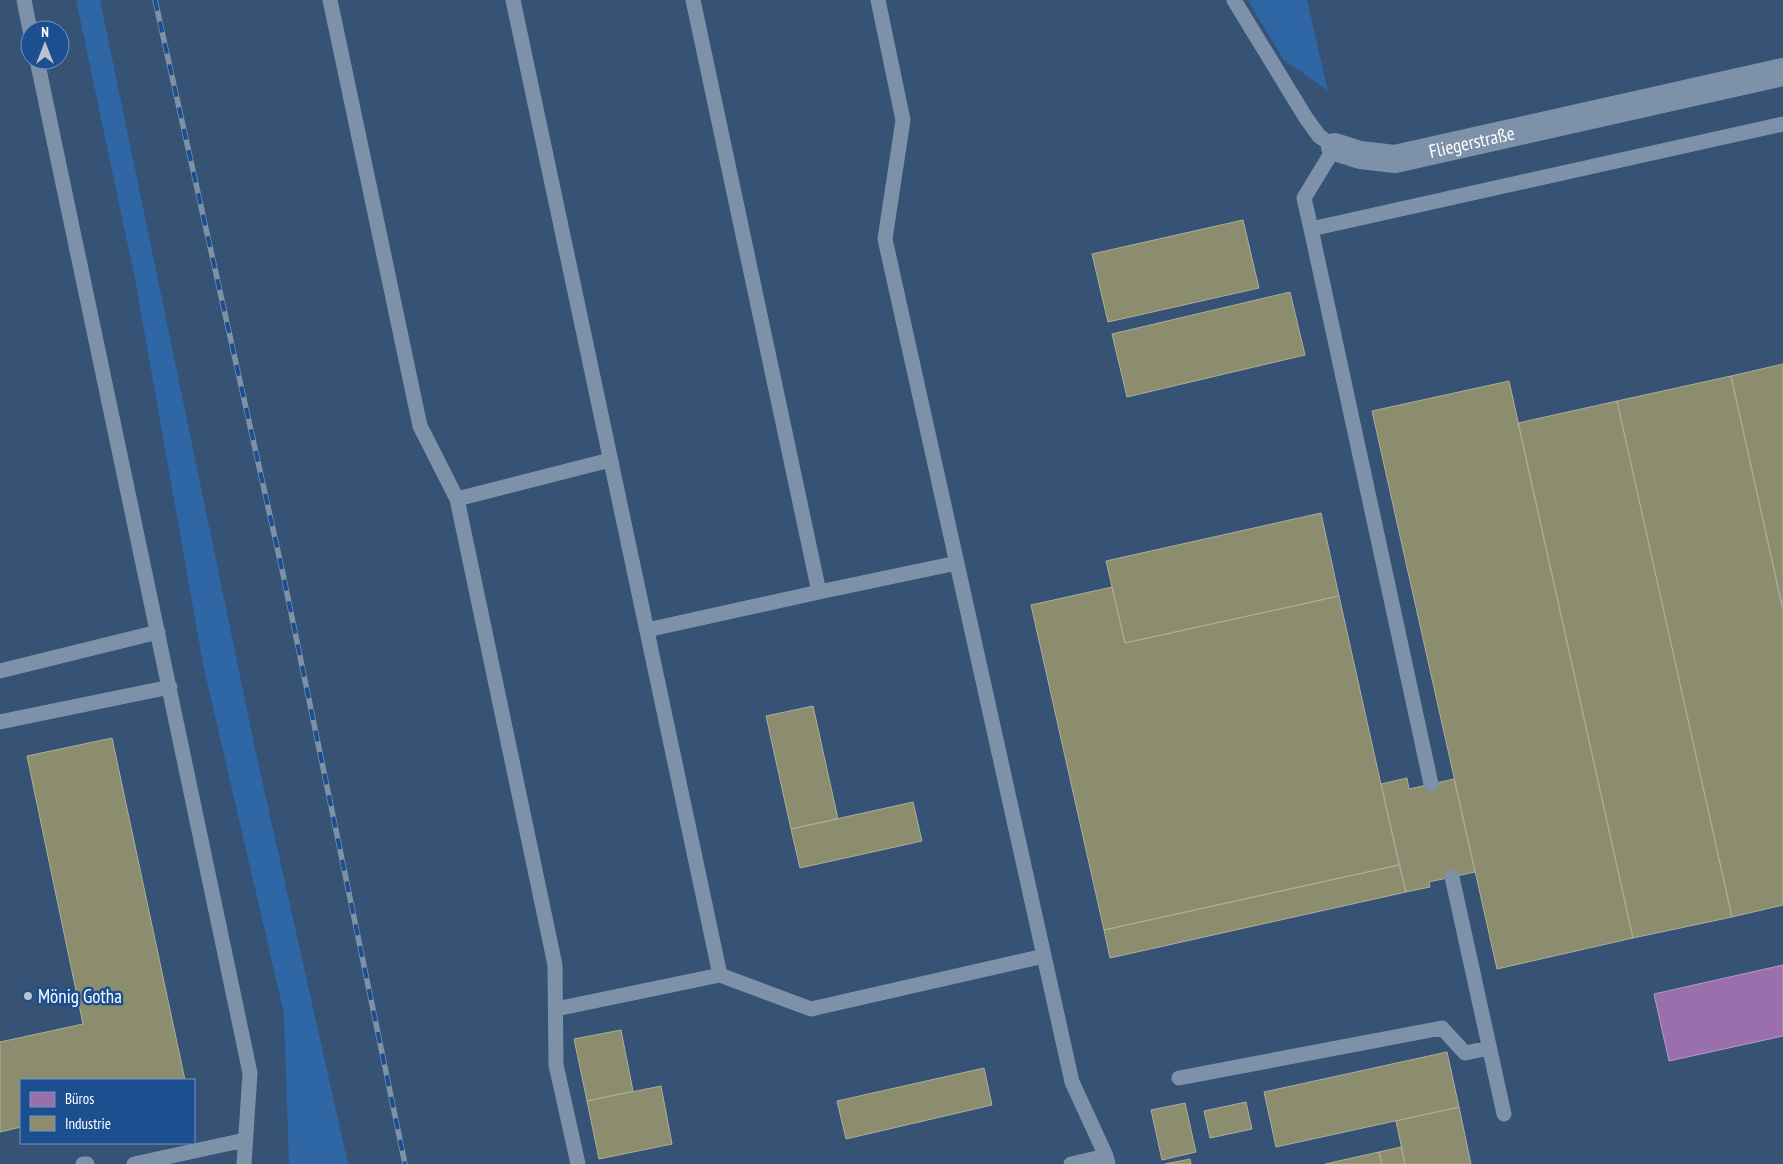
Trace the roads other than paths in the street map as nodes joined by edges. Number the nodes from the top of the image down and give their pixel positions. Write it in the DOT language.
graph roads {
  1 [pos="24,0"];
  2 [pos="330,0"];
  3 [pos="513,0"];
  4 [pos="694,0"];
  5 [pos="878,0"];
  6 [pos="1234,0"];
  7 [pos="28,20"];
  8 [pos="39,70"];
  9 [pos="1783,72"];
  10 [pos="1783,124"];
  11 [pos="1335,147"];
  12 [pos="1311,229"];
  13 [pos="610,460"];
  14 [pos="457,499"];
  15 [pos="957,563"];
  16 [pos="818,592"];
  17 [pos="646,630"];
  18 [pos="158,632"];
  19 [pos="0,671"];
  20 [pos="170,687"];
  21 [pos="0,722"];
  22 [pos="1431,784"];
  23 [pos="1452,876"];
  24 [pos="1044,956"];
  25 [pos="720,976"];
  26 [pos="556,1009"];
  27 [pos="1489,1048"];
  28 [pos="1179,1078"];
  29 [pos="1504,1114"];
  30 [pos="245,1140"];
  31 [pos="1107,1160"];
  32 [pos="83,1164"];
  33 [pos="87,1164"];
  34 [pos="134,1164"];
  35 [pos="244,1164"];
  36 [pos="578,1164"];
  37 [pos="1071,1164"];
  1 -- 7 [label="lane"];
  2 -- 14 [label="lane"];
  3 -- 13 [label="lane"];
  4 -- 16 [label="lane"];
  5 -- 15 [label="lane"];
  6 -- 11 [label="lane, Fliegerstraße"];
  8 -- 18 [label="lane"];
  9 -- 11 [label="street, Fliegerstraße"];
  10 -- 12 [label="lane"];
  11 -- 12 [label="lane"];
  12 -- 22 [label="lane"];
  13 -- 14 [label="lane"];
  13 -- 17 [label="lane"];
  14 -- 26 [label="lane"];
  15 -- 16 [label="lane"];
  15 -- 24 [label="lane"];
  16 -- 17 [label="lane"];
  17 -- 25 [label="lane"];
  18 -- 19 [label="lane"];
  18 -- 20 [label="lane"];
  20 -- 21 [label="lane"];
  20 -- 30 [label="lane"];
  23 -- 27 [label="lane"];
  24 -- 25 [label="lane"];
  24 -- 31 [label="lane"];
  25 -- 26 [label="lane"];
  26 -- 36 [label="lane"];
  27 -- 28 [label="lane"];
  27 -- 29 [label="lane"];
  30 -- 34 [label="lane"];
  30 -- 35 [label="lane"];
  31 -- 37 [label="lane"];
  32 -- 33 [label="lane"];
}
